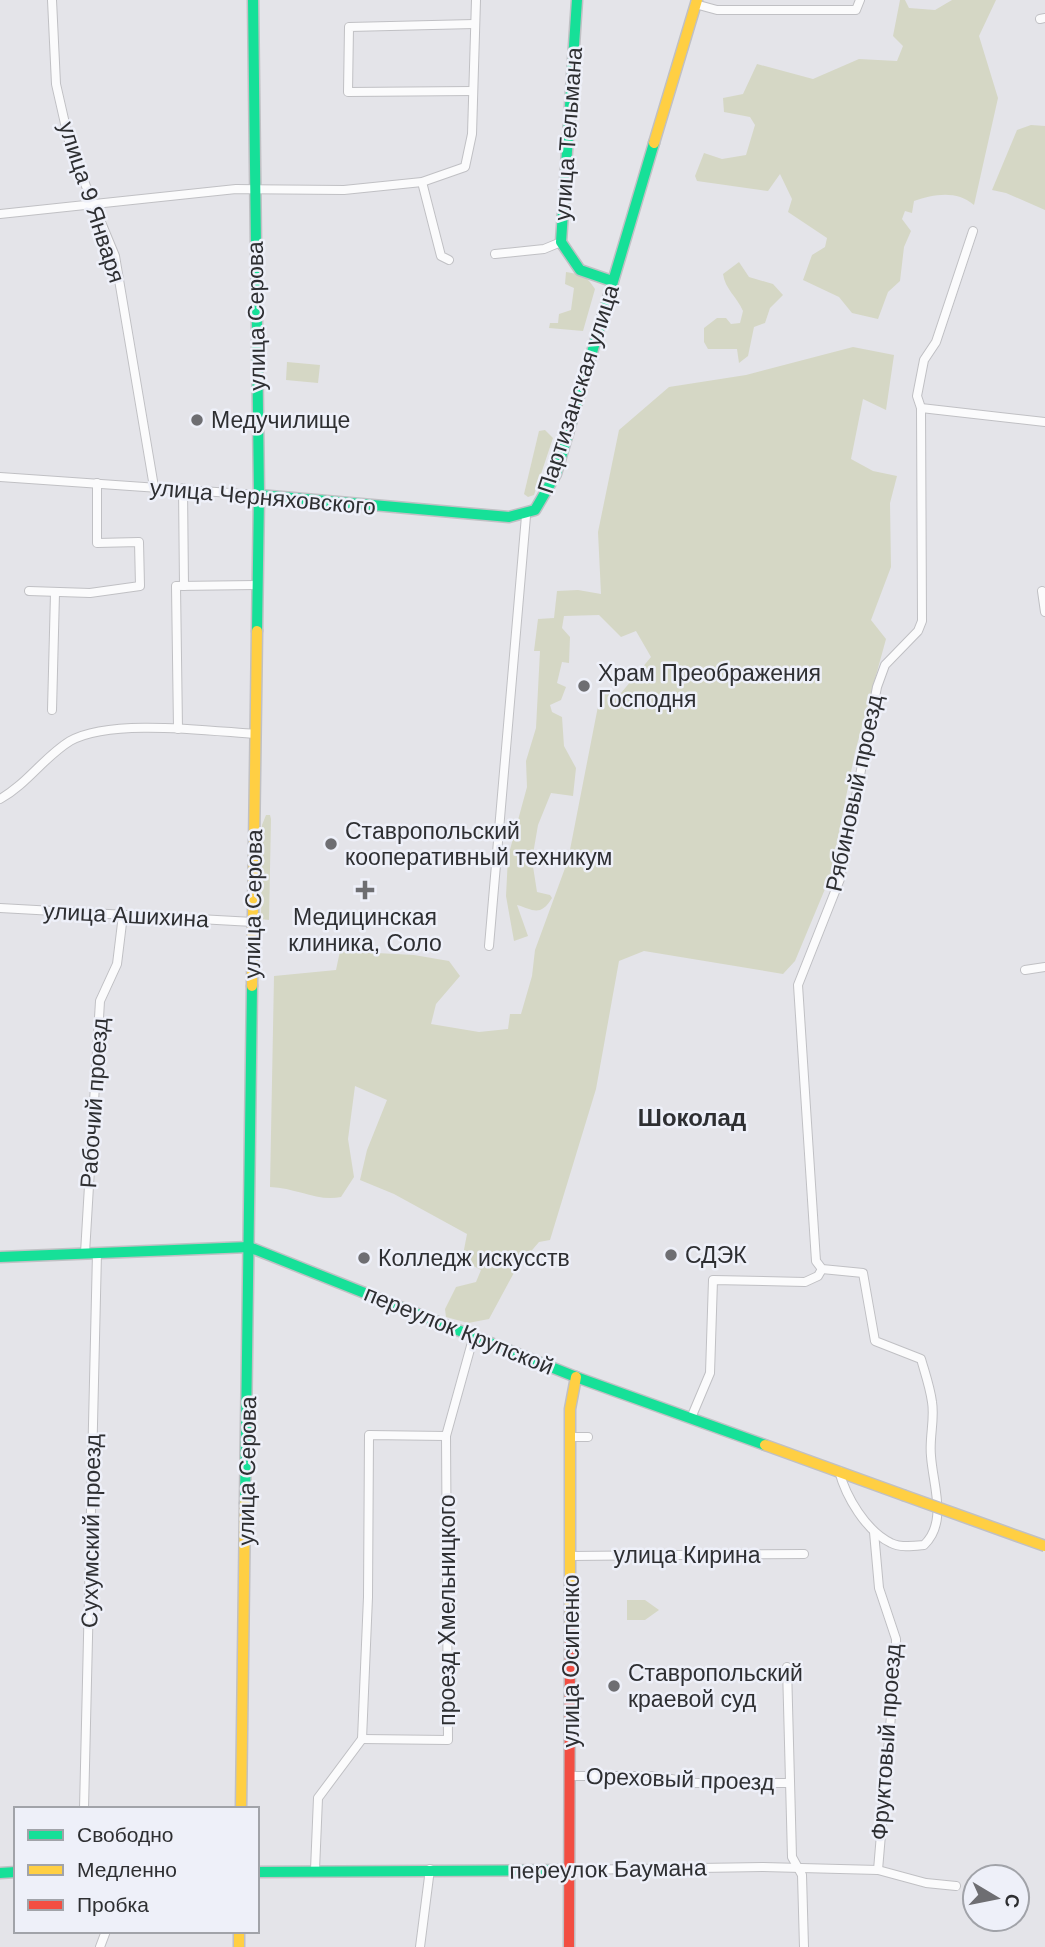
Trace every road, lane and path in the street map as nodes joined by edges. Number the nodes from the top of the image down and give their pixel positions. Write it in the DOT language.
graph roads {
  1 [pos="52,0"];
  2 [pos="253,0"];
  3 [pos="476,0"];
  4 [pos="578,0"];
  5 [pos="860,0"];
  6 [pos="696,2"];
  7 [pos="474,23"];
  8 [pos="473,91"];
  9 [pos="422,182"];
  10 [pos="254,190"];
  11 [pos="93,203"];
  12 [pos="0,214"];
  13 [pos="973,231"];
  14 [pos="561,242"];
  15 [pos="495,254"];
  16 [pos="449,260"];
  17 [pos="612,281"];
  18 [pos="921,408"];
  19 [pos="1045,422"];
  20 [pos="0,477"];
  21 [pos="97,483"];
  22 [pos="154,486"];
  23 [pos="183,488"];
  24 [pos="259,495"];
  25 [pos="526,516"];
  26 [pos="257,585"];
  27 [pos="184,586"];
  28 [pos="29,591"];
  29 [pos="1042,591"];
  30 [pos="55,593"];
  31 [pos="1045,612"];
  32 [pos="52,710"];
  33 [pos="178,729"];
  34 [pos="256,734"];
  35 [pos="0,799"];
  36 [pos="0,908"];
  37 [pos="123,915"];
  38 [pos="253,922"];
  39 [pos="489,946"];
  40 [pos="1045,967"];
  41 [pos="1026,970"];
  42 [pos="249,1247"];
  43 [pos="91,1253"];
  44 [pos="0,1256"];
  45 [pos="822,1269"];
  46 [pos="474,1335"];
  47 [pos="576,1377"];
  48 [pos="691,1418"];
  49 [pos="446,1436"];
  50 [pos="570,1437"];
  51 [pos="587,1437"];
  52 [pos="839,1471"];
  53 [pos="874,1532"];
  54 [pos="1045,1546"];
  55 [pos="804,1554"];
  56 [pos="570,1556"];
  57 [pos="788,1667"];
  58 [pos="362,1739"];
  59 [pos="571,1776"];
  60 [pos="790,1783"];
  61 [pos="84,1807"];
  62 [pos="241,1807"];
  63 [pos="796,1867"];
  64 [pos="430,1869"];
  65 [pos="569,1870"];
  66 [pos="878,1870"];
  67 [pos="259,1871"];
  68 [pos="315,1871"];
  69 [pos="957,1886"];
  70 [pos="419,1947"];
  71 [pos="569,1947"];
  72 [pos="804,1947"];
  1 -- 11 [label="street, улица 9 Января"];
  2 -- 10 [label="main road, улица Серова"];
  3 -- 7 [label="street"];
  4 -- 14 [label="main road, улица Тельмана"];
  5 -- 6 [label="street, Партизанская улица"];
  6 -- 17 [label="main road, Партизанская улица"];
  7 -- 8 [label="street"];
  7 -- 8 [label="street"];
  8 -- 9 [label="street"];
  9 -- 10 [label="street"];
  9 -- 16 [label="street"];
  10 -- 11 [label="street"];
  10 -- 24 [label="main road, улица Серова"];
  11 -- 12 [label="street"];
  11 -- 22 [label="street, улица 9 Января"];
  13 -- 18 [label="street, Рябиновый проезд"];
  14 -- 15 [label="street"];
  14 -- 17 [label="main road, улица Тельмана"];
  17 -- 25 [label="main road, Партизанская улица"];
  18 -- 19 [label="street"];
  18 -- 45 [label="street, Рябиновый проезд"];
  20 -- 21 [label="street, улица Черняховского"];
  21 -- 22 [label="street, улица Черняховского"];
  21 -- 30 [label="street"];
  22 -- 23 [label="street, улица Черняховского"];
  23 -- 24 [label="street, улица Черняховского"];
  23 -- 27 [label="street"];
  24 -- 25 [label="main road, улица Черняховского"];
  24 -- 26 [label="main road, улица Серова"];
  25 -- 39 [label="street, Партизанская улица"];
  26 -- 27 [label="street"];
  26 -- 34 [label="main road, улица Серова"];
  27 -- 33 [label="street"];
  28 -- 30 [label="street"];
  29 -- 31 [label="street"];
  30 -- 32 [label="street"];
  33 -- 34 [label="street"];
  33 -- 35 [label="street"];
  34 -- 38 [label="main road, улица Серова"];
  36 -- 37 [label="street, улица Ашихина"];
  37 -- 38 [label="street, улица Ашихина"];
  37 -- 43 [label="street, Рабочий проезд"];
  38 -- 42 [label="main road, улица Серова"];
  40 -- 41 [label="street"];
  42 -- 43 [label="main road, переулок Крупской"];
  42 -- 46 [label="main road, переулок Крупской"];
  42 -- 62 [label="main road, улица Серова"];
  43 -- 44 [label="main road, переулок Крупской"];
  43 -- 61 [label="street, Сухумский проезд"];
  45 -- 48 [label="street"];
  45 -- 53 [label="street"];
  46 -- 47 [label="main road, переулок Крупской"];
  46 -- 49 [label="street, проезд Хмельницкого"];
  47 -- 48 [label="main road, переулок Крупской"];
  47 -- 50 [label="main road, улица Осипенко"];
  48 -- 52 [label="main road, переулок Крупской"];
  49 -- 58 [label="street"];
  49 -- 58 [label="street, проезд Хмельницкого"];
  50 -- 51 [label="street"];
  50 -- 56 [label="main road, улица Осипенко"];
  52 -- 53 [label="street"];
  52 -- 54 [label="main road, переулок Крупской, bridge"];
  53 -- 66 [label="street, Фруктовый проезд"];
  55 -- 56 [label="street, улица Кирина"];
  56 -- 59 [label="main road, улица Осипенко"];
  57 -- 60 [label="street"];
  58 -- 68 [label="street"];
  59 -- 60 [label="street, Ореховый проезд"];
  59 -- 65 [label="main road, улица Осипенко"];
  60 -- 63 [label="street"];
  63 -- 65 [label="street, переулок Баумана"];
  63 -- 66 [label="street, переулок Баумана"];
  63 -- 72 [label="street"];
  64 -- 65 [label="main road, переулок Баумана"];
  64 -- 68 [label="main road, переулок Баумана"];
  64 -- 70 [label="street"];
  65 -- 71 [label="main road, улица Осипенко"];
  66 -- 69 [label="street, переулок Баумана"];
  67 -- 68 [label="main road, переулок Баумана"];
}
